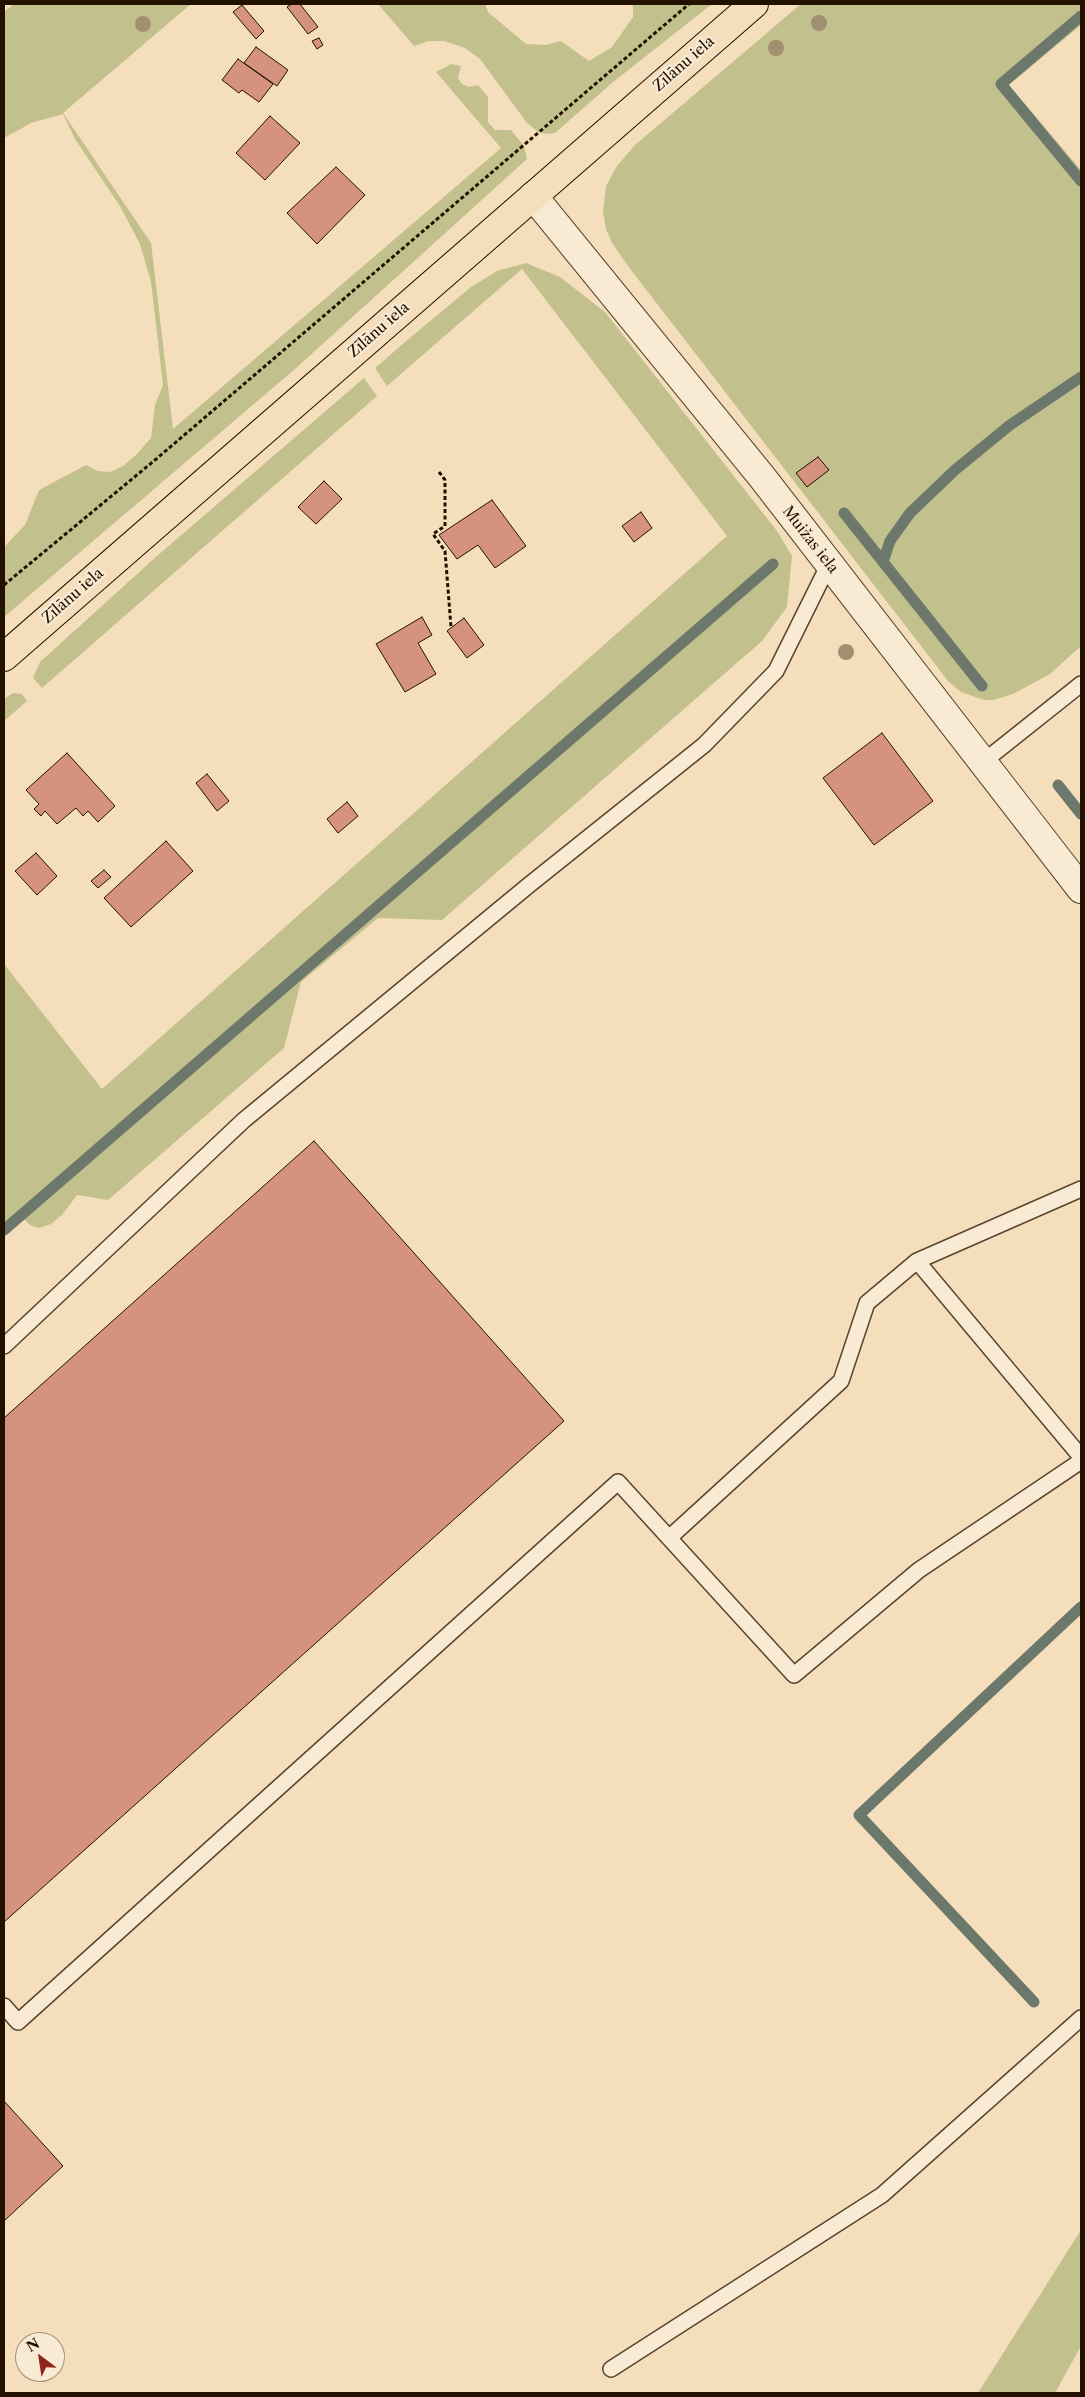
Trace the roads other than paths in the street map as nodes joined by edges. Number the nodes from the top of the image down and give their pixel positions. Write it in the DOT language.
graph roads {
  1 [pos="754,4"];
  2 [pos="533,196"];
  3 [pos="829,564"];
  4 [pos="4,657"];
  5 [pos="1081,684"];
  6 [pos="983,762"];
  7 [pos="1081,889"];
  8 [pos="1081,1189"];
  9 [pos="917,1261"];
  10 [pos="4,1346"];
  11 [pos="1081,1457"];
  12 [pos="1081,1461"];
  13 [pos="669,1538"];
  14 [pos="4,2006"];
  15 [pos="1081,2018"];
  16 [pos="611,2369"];
  1 -- 2 [label="highway, Zīlānu iela"];
  2 -- 3 [label="street, Muižas iela"];
  2 -- 4 [label="highway, Zīlānu iela"];
  3 -- 6 [label="street, Muižas iela"];
  3 -- 10 [label="lane"];
  5 -- 6 [label="lane"];
  6 -- 7 [label="street, Muižas iela"];
  8 -- 9 [label="lane"];
  9 -- 11 [label="lane"];
  9 -- 13 [label="lane"];
  12 -- 13 [label="lane"];
  13 -- 14 [label="lane"];
  15 -- 16 [label="lane"];
}
